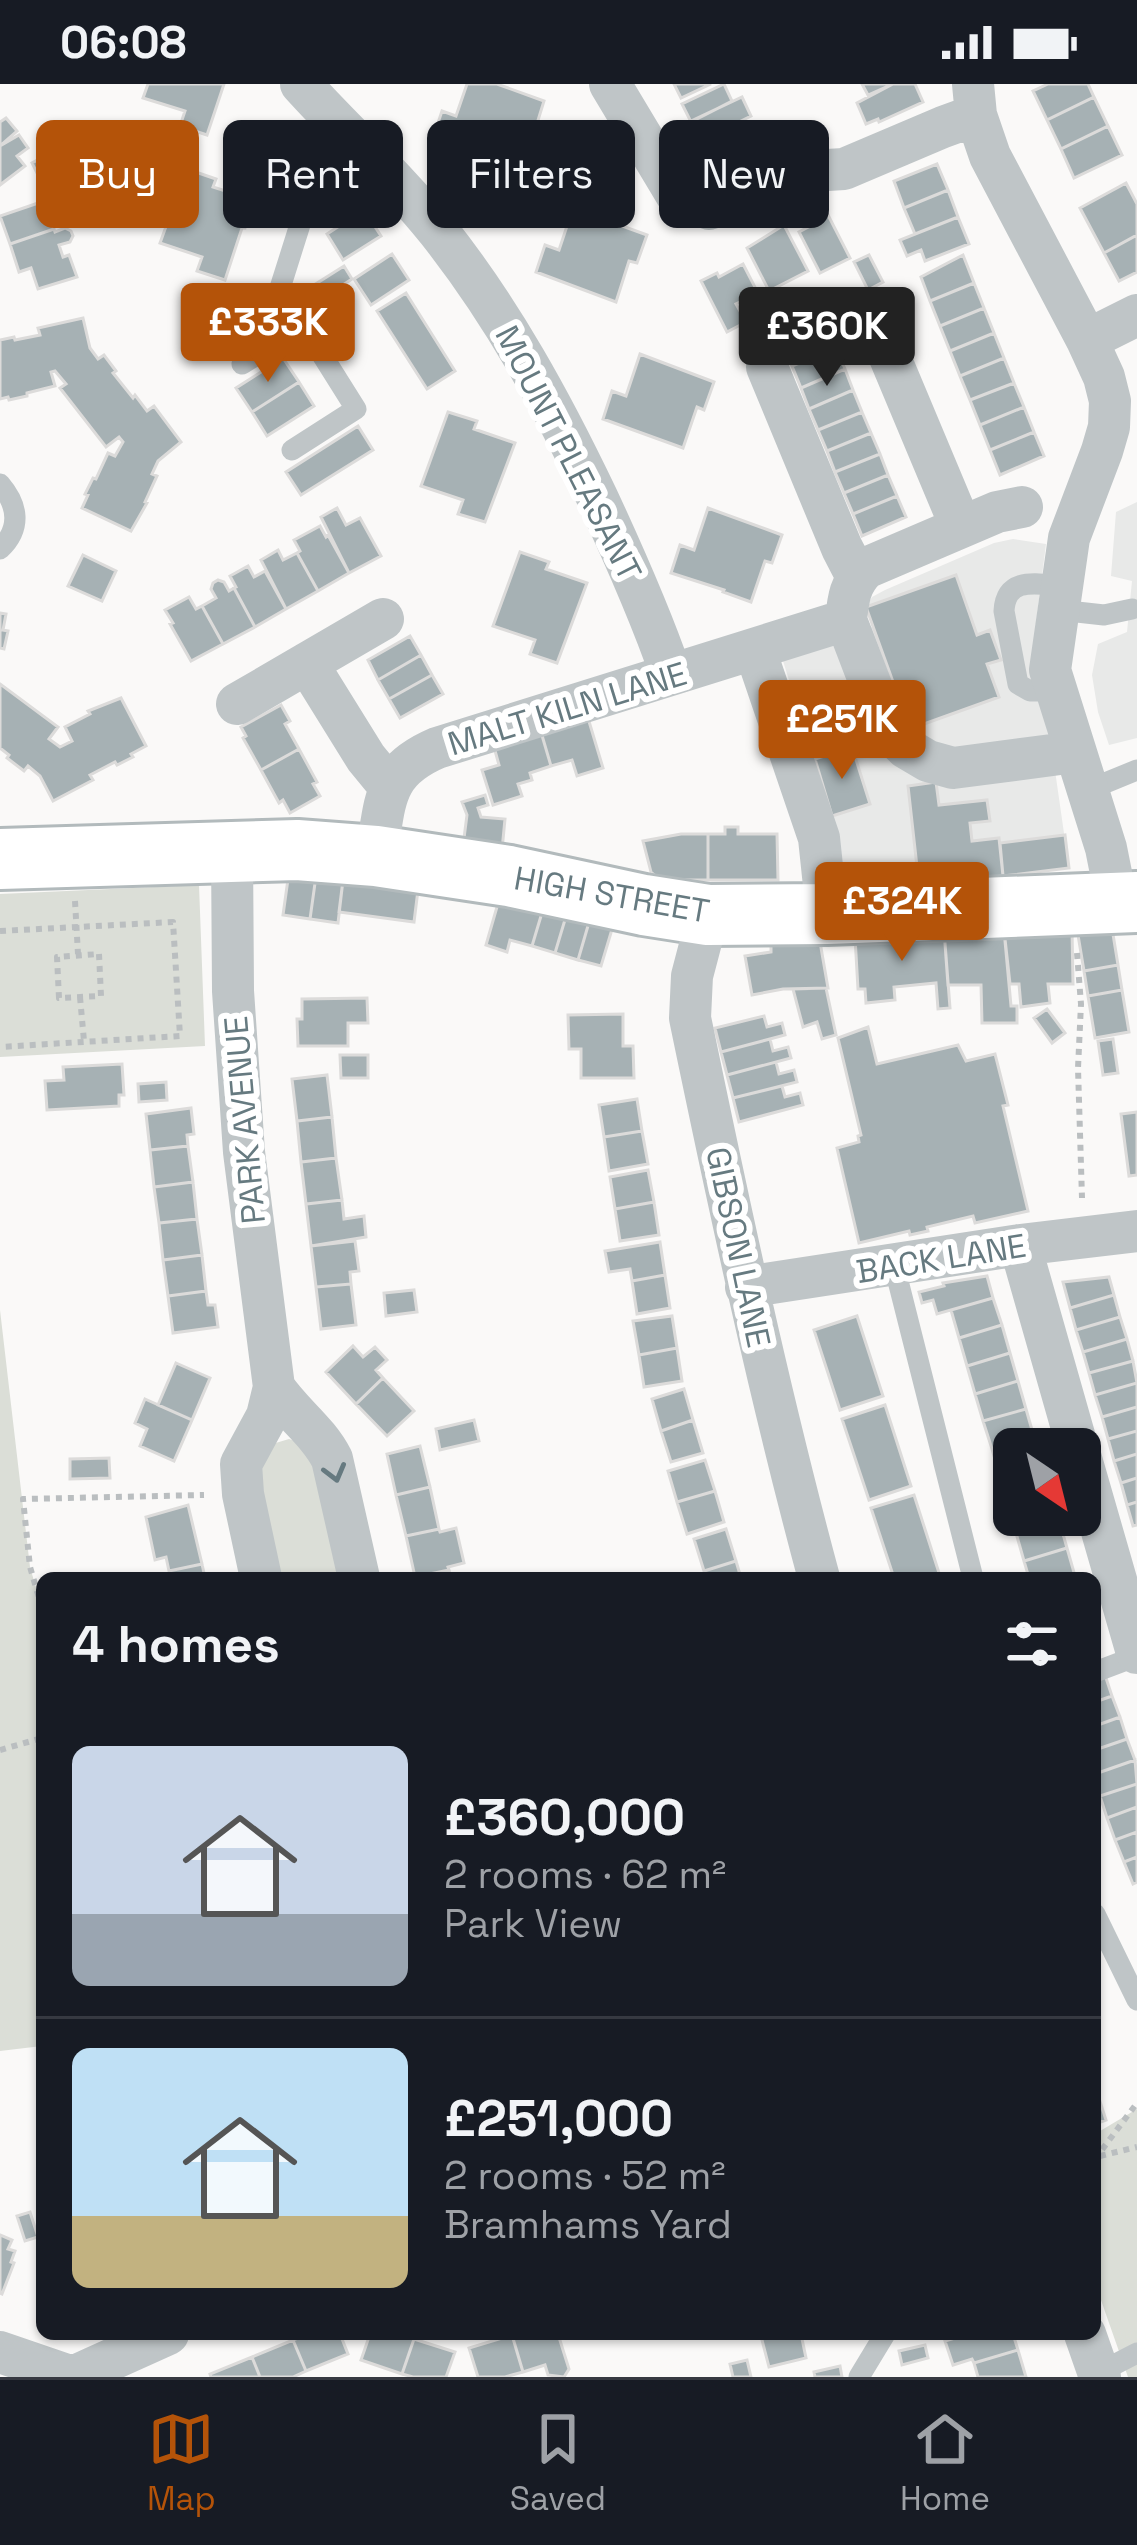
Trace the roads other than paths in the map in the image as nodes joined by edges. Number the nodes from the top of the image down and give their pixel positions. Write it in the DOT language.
graph roads {
  1 [pos="301,84"];
  2 [pos="610,84"];
  3 [pos="975,100"];
  4 [pos="333,120"];
  5 [pos="403,190"];
  6 [pos="299,228"];
  7 [pos="1137,314"];
  8 [pos="873,317"];
  9 [pos="304,326"];
  10 [pos="1087,340"];
  11 [pos="242,364"];
  12 [pos="766,367"];
  13 [pos="292,450"];
  14 [pos="0,484"];
  15 [pos="1022,507"];
  16 [pos="961,527"];
  17 [pos="0,549"];
  18 [pos="857,577"];
  19 [pos="1060,598"];
  20 [pos="1132,609"];
  21 [pos="382,620"];
  22 [pos="846,620"];
  23 [pos="755,650"];
  24 [pos="307,663"];
  25 [pos="671,674"];
  26 [pos="237,704"];
  27 [pos="1081,771"];
  28 [pos="1134,775"];
  29 [pos="389,785"];
  30 [pos="232,851"];
  31 [pos="376,856"];
  32 [pos="0,860"];
  33 [pos="1107,902"];
  34 [pos="827,914"];
  35 [pos="708,915"];
  36 [pos="1137,1231"];
  37 [pos="1020,1245"];
  38 [pos="894,1265"];
  39 [pos="746,1286"];
  40 [pos="274,1387"];
  41 [pos="1072,1428"];
  42 [pos="1101,1529"];
  43 [pos="260,1572"];
  44 [pos="358,1572"];
  45 [pos="817,1572"];
  46 [pos="971,1572"];
  47 [pos="1137,1654"];
  48 [pos="1101,1669"];
  49 [pos="1101,1927"];
  50 [pos="1137,2000"];
  51 [pos="161,2340"];
  52 [pos="881,2340"];
  53 [pos="0,2352"];
  54 [pos="1137,2353"];
  55 [pos="1094,2361"];
  56 [pos="134,2364"];
  57 [pos="73,2377"];
  58 [pos="859,2377"];
  1 -- 4 [label="street, MOUNT PLEASANT"];
  2 -- 3 [label="street"];
  3 -- 10 [label="street"];
  5 -- 25 [label="street, MOUNT PLEASANT"];
  6 -- 9 [label="lane"];
  7 -- 10 [label="street"];
  8 -- 16 [label="street"];
  9 -- 11 [label="lane"];
  9 -- 13 [label="lane"];
  10 -- 19 [label="street"];
  12 -- 18 [label="street"];
  14 -- 17 [label="lane"];
  15 -- 16 [label="street"];
  16 -- 18 [label="street"];
  18 -- 22 [label="street"];
  19 -- 20 [label="lane"];
  19 -- 27 [label="street"];
  21 -- 24 [label="street"];
  22 -- 23 [label="street, MALT KILN LANE"];
  22 -- 27 [label="street"];
  23 -- 25 [label="street, MALT KILN LANE"];
  23 -- 34 [label="street"];
  24 -- 26 [label="street"];
  24 -- 29 [label="street"];
  25 -- 29 [label="street, MALT KILN LANE"];
  27 -- 28 [label="lane"];
  27 -- 33 [label="street"];
  29 -- 31 [label="street"];
  30 -- 31 [label="main road, HIGH STREET"];
  30 -- 32 [label="main road, HIGH STREET"];
  30 -- 40 [label="street, PARK AVENUE"];
  31 -- 35 [label="main road, HIGH STREET"];
  33 -- 34 [label="main road, HIGH STREET"];
  34 -- 35 [label="main road, HIGH STREET"];
  35 -- 39 [label="street, GIBSON LANE"];
  36 -- 37 [label="street, BACK LANE"];
  37 -- 38 [label="street, BACK LANE"];
  37 -- 41 [label="street"];
  38 -- 39 [label="street, BACK LANE"];
  38 -- 46 [label="lane"];
  39 -- 45 [label="street, GIBSON LANE"];
  40 -- 43 [label="street, PARK AVENUE"];
  40 -- 44 [label="street, one-way"];
  42 -- 47 [label="street"];
  47 -- 48 [label="lane"];
  49 -- 50 [label="lane"];
  51 -- 56 [label="street"];
  52 -- 58 [label="lane"];
  53 -- 57 [label="street"];
  54 -- 55 [label="lane"];
  56 -- 57 [label="street"];
}
